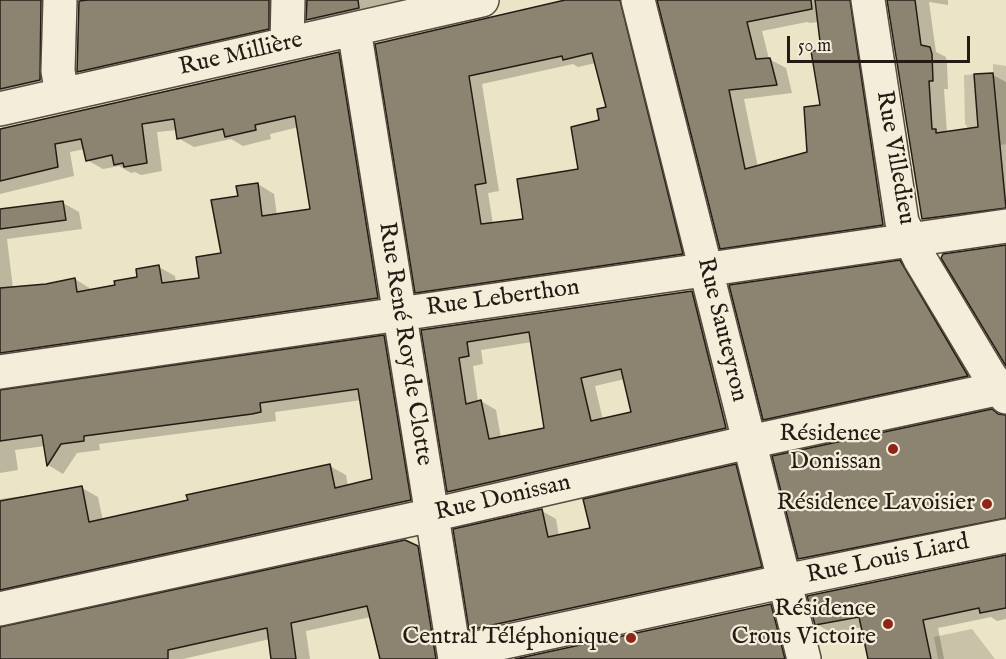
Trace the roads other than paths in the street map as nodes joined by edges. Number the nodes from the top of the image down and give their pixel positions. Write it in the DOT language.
graph roads {
  1 [pos="60,0"];
  2 [pos="288,0"];
  3 [pos="482,0"];
  4 [pos="638,0"];
  5 [pos="868,0"];
  6 [pos="354,29"];
  7 [pos="287,44"];
  8 [pos="62,95"];
  9 [pos="0,109"];
  10 [pos="1006,226"];
  11 [pos="909,240"];
  12 [pos="705,269"];
  13 [pos="399,314"];
  14 [pos="0,372"];
  15 [pos="1004,391"];
  16 [pos="749,442"];
  17 [pos="432,515"];
  18 [pos="1006,536"];
  19 [pos="784,581"];
  20 [pos="0,609"];
  21 [pos="455,656"];
  22 [pos="804,659"];
  1 -- 8 [label="street"];
  2 -- 7 [label="street"];
  3 -- 6 [label="street, Rue Millière"];
  4 -- 12 [label="street, Rue Sauteyron"];
  5 -- 11 [label="street, Rue Villedieu"];
  6 -- 7 [label="street, Rue Millière"];
  6 -- 13 [label="street, Rue René Roy de Clotte"];
  7 -- 8 [label="street, Rue Millière"];
  8 -- 9 [label="street, Rue Millière"];
  10 -- 11 [label="street, Rue Leberthon"];
  11 -- 12 [label="street, Rue Leberthon"];
  11 -- 15 [label="street, Rue Villedieu"];
  12 -- 13 [label="street, Rue Leberthon"];
  12 -- 16 [label="street, Rue Sauteyron"];
  13 -- 14 [label="street, Rue Leberthon"];
  13 -- 17 [label="street, Rue René Roy de Clotte"];
  15 -- 16 [label="street, Rue Donissan"];
  16 -- 17 [label="street, Rue Donissan"];
  16 -- 19 [label="street, Rue Sauteyron"];
  17 -- 20 [label="street, Rue Donissan"];
  17 -- 21 [label="street, Rue René Roy de Clotte"];
  18 -- 19 [label="street, Rue Louis Liard"];
  19 -- 21 [label="street, Rue Louis Liard"];
  19 -- 22 [label="street, Rue Sauteyron"];
}
